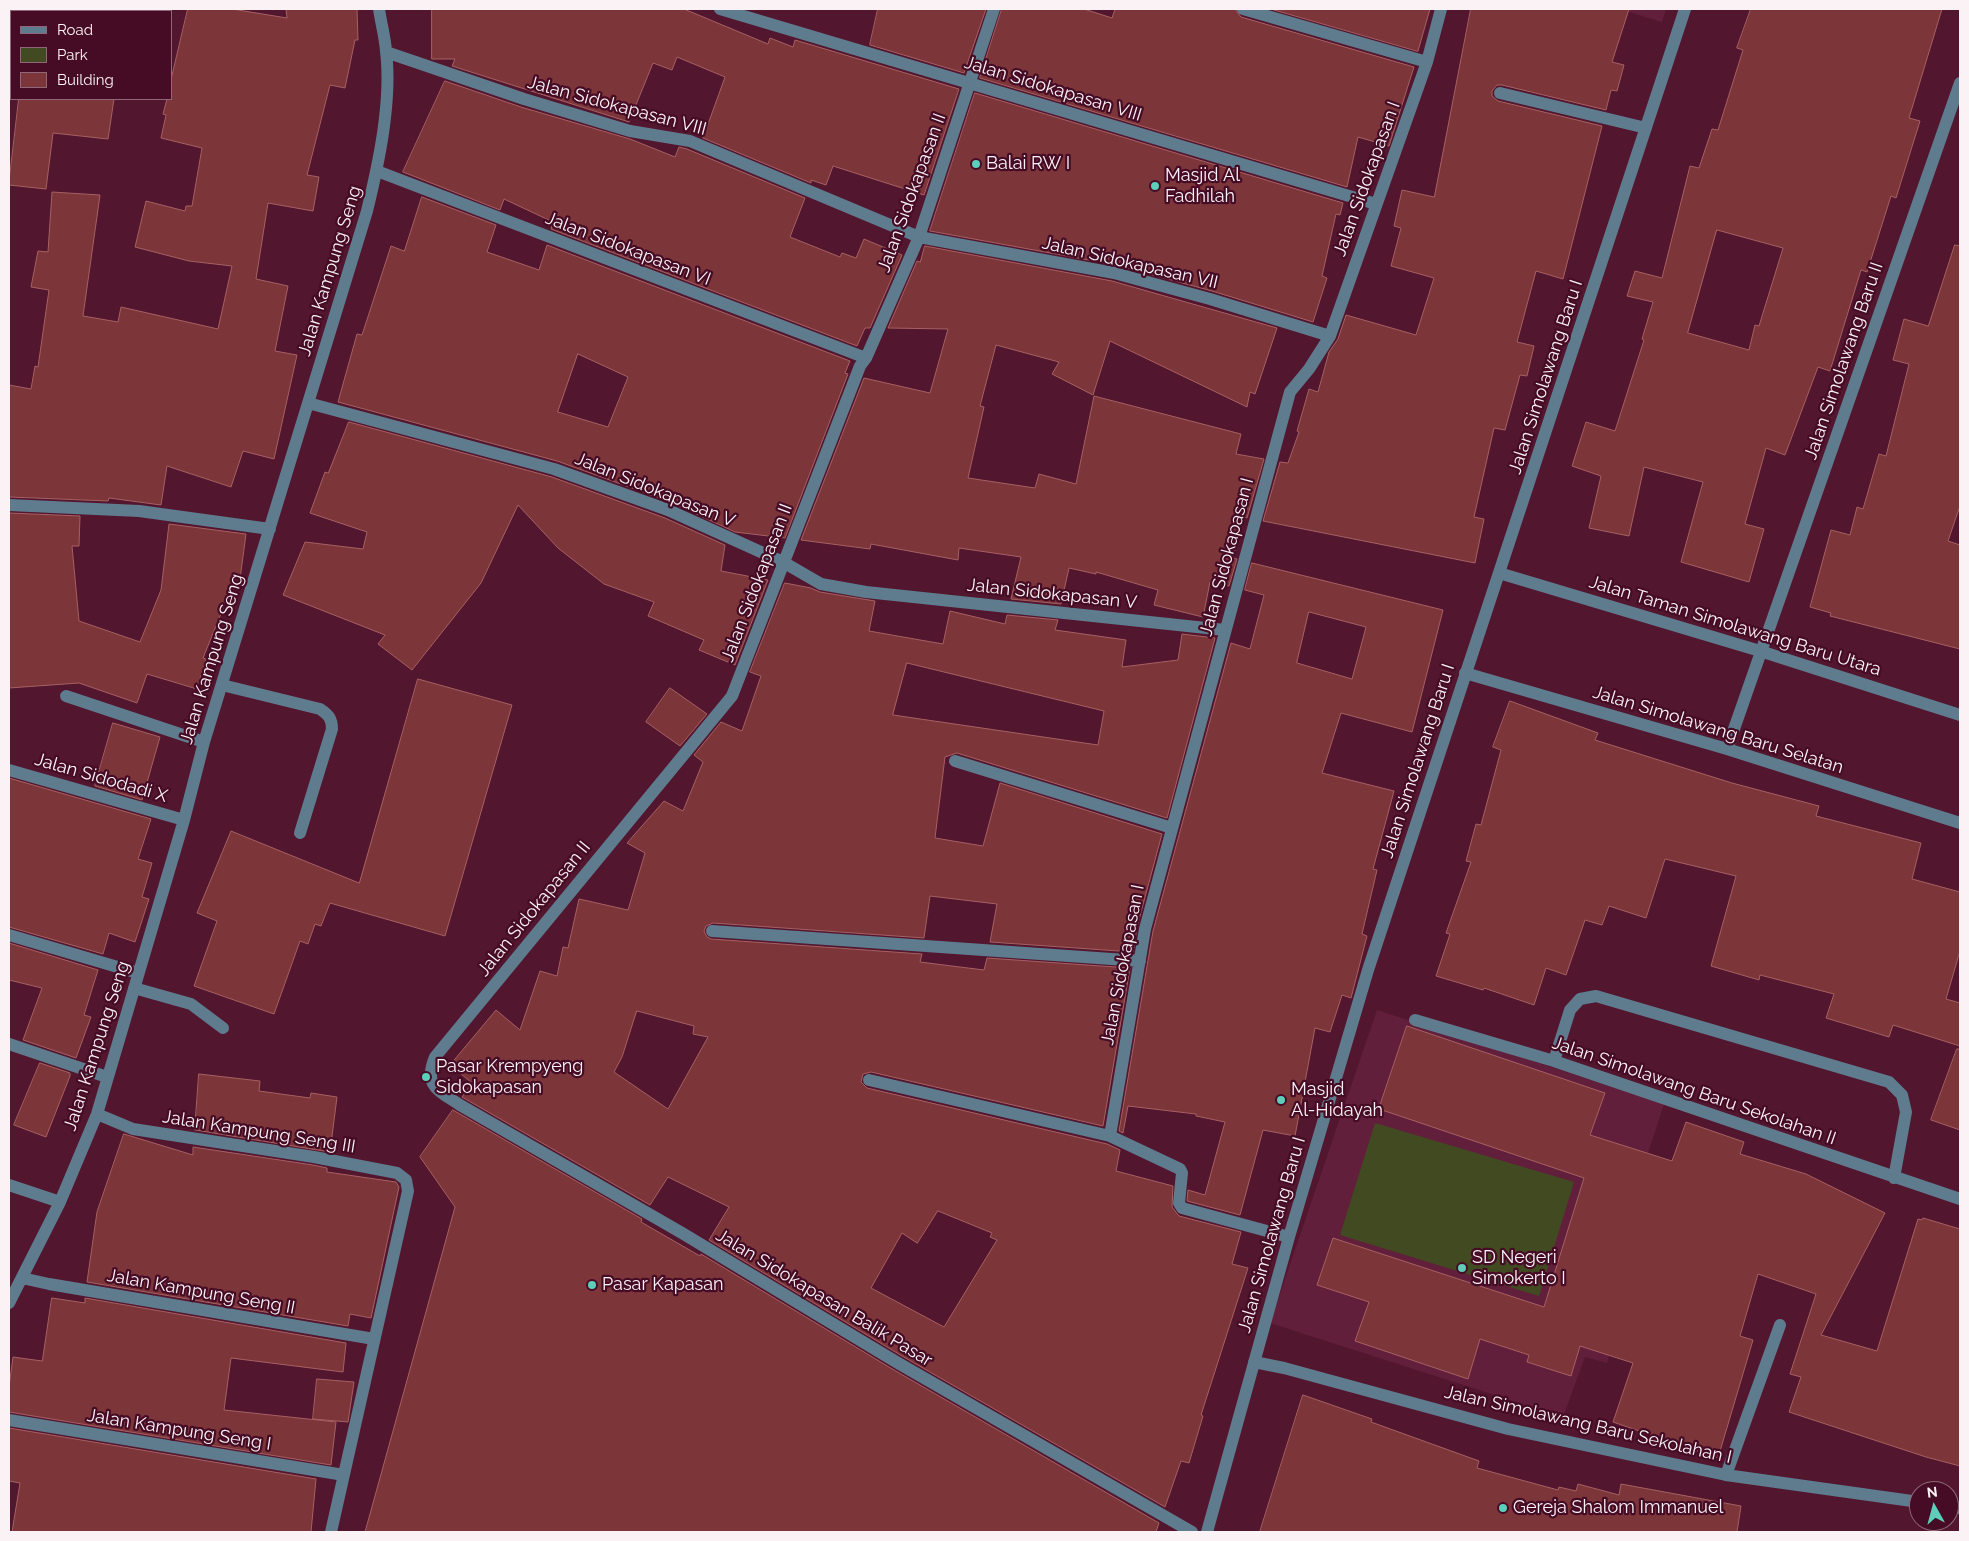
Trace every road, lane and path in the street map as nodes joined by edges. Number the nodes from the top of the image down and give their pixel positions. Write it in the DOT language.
graph roads {
  1 [pos="379,9"];
  2 [pos="720,9"];
  3 [pos="994,9"];
  4 [pos="1243,9"];
  5 [pos="1441,9"];
  6 [pos="1685,9"];
  7 [pos="386,52"];
  8 [pos="1427,62"];
  9 [pos="969,83"];
  10 [pos="1960,83"];
  11 [pos="1500,93"];
  12 [pos="1646,128"];
  13 [pos="377,171"];
  14 [pos="1376,204"];
  15 [pos="919,237"];
  16 [pos="1330,336"];
  17 [pos="866,358"];
  18 [pos="308,403"];
  19 [pos="9,505"];
  20 [pos="270,530"];
  21 [pos="783,562"];
  22 [pos="1499,573"];
  23 [pos="1226,630"];
  24 [pos="1760,651"];
  25 [pos="1465,673"];
  26 [pos="222,685"];
  27 [pos="66,696"];
  28 [pos="1960,715"];
  29 [pos="204,742"];
  30 [pos="1727,749"];
  31 [pos="955,761"];
  32 [pos="9,770"];
  33 [pos="184,820"];
  34 [pos="1960,823"];
  35 [pos="1172,828"];
  36 [pos="300,833"];
  37 [pos="712,931"];
  38 [pos="9,934"];
  39 [pos="1140,961"];
  40 [pos="138,973"];
  41 [pos="134,988"];
  42 [pos="1415,1020"];
  43 [pos="223,1028"];
  44 [pos="9,1044"];
  45 [pos="1554,1061"];
  46 [pos="108,1077"];
  47 [pos="869,1080"];
  48 [pos="440,1091"];
  49 [pos="97,1114"];
  50 [pos="1110,1136"];
  51 [pos="1894,1178"];
  52 [pos="9,1184"];
  53 [pos="1960,1199"];
  54 [pos="60,1202"];
  55 [pos="1289,1237"];
  56 [pos="22,1278"];
  57 [pos="9,1303"];
  58 [pos="1780,1325"];
  59 [pos="374,1340"];
  60 [pos="1254,1362"];
  61 [pos="9,1420"];
  62 [pos="344,1475"];
  63 [pos="1726,1475"];
  64 [pos="1909,1501"];
  65 [pos="331,1532"];
  66 [pos="1192,1532"];
  67 [pos="1207,1532"];
  1 -- 7 [label="street, Jalan Kampung Seng"];
  2 -- 9 [label="street, Jalan Sidokapasan VIII"];
  3 -- 9 [label="street, Jalan Sidokapasan II"];
  4 -- 8 [label="street"];
  5 -- 8 [label="street, Jalan Sidokapasan I"];
  6 -- 12 [label="street, Jalan Simolawang Baru I"];
  7 -- 13 [label="street, Jalan Kampung Seng"];
  7 -- 15 [label="street, Jalan Sidokapasan VIII"];
  8 -- 14 [label="street, Jalan Sidokapasan I"];
  9 -- 14 [label="street, Jalan Sidokapasan VIII"];
  9 -- 15 [label="street, Jalan Sidokapasan II"];
  10 -- 24 [label="street, Jalan Simolawang Baru II"];
  11 -- 12 [label="street"];
  12 -- 22 [label="street, Jalan Simolawang Baru I"];
  13 -- 17 [label="street, Jalan Sidokapasan VI"];
  13 -- 18 [label="street, Jalan Kampung Seng"];
  14 -- 16 [label="street, Jalan Sidokapasan I"];
  15 -- 16 [label="street, Jalan Sidokapasan VII"];
  15 -- 17 [label="street, Jalan Sidokapasan II"];
  16 -- 23 [label="street, Jalan Sidokapasan I"];
  17 -- 21 [label="street, Jalan Sidokapasan II"];
  18 -- 20 [label="street, Jalan Kampung Seng"];
  18 -- 21 [label="street, Jalan Sidokapasan V"];
  19 -- 20 [label="street"];
  20 -- 26 [label="street, Jalan Kampung Seng"];
  21 -- 23 [label="street, Jalan Sidokapasan V"];
  21 -- 48 [label="street, Jalan Sidokapasan II"];
  22 -- 24 [label="street, Jalan Taman Simolawang Baru Utara"];
  22 -- 25 [label="street, Jalan Simolawang Baru I"];
  23 -- 35 [label="street, Jalan Sidokapasan I"];
  24 -- 28 [label="street, Jalan Taman Simolawang Baru Utara"];
  24 -- 30 [label="street, Jalan Simolawang Baru II"];
  25 -- 30 [label="street, Jalan Simolawang Baru Selatan"];
  25 -- 55 [label="street, Jalan Simolawang Baru I"];
  26 -- 29 [label="street, Jalan Kampung Seng"];
  26 -- 36 [label="street"];
  27 -- 29 [label="street"];
  29 -- 33 [label="street, Jalan Kampung Seng"];
  30 -- 34 [label="street, Jalan Simolawang Baru Selatan"];
  31 -- 35 [label="street"];
  32 -- 33 [label="street, Jalan Sidodadi X"];
  33 -- 40 [label="street, Jalan Kampung Seng"];
  35 -- 39 [label="street, Jalan Sidokapasan I"];
  37 -- 39 [label="street"];
  38 -- 40 [label="street"];
  39 -- 50 [label="street, Jalan Sidokapasan I"];
  40 -- 41 [label="street, Jalan Kampung Seng"];
  41 -- 43 [label="street"];
  41 -- 46 [label="street, Jalan Kampung Seng"];
  42 -- 45 [label="street, Jalan Simolawang Baru Sekolahan II"];
  44 -- 46 [label="street"];
  45 -- 51 [label="street, Jalan Simolawang Baru Sekolahan II"];
  45 -- 51 [label="street"];
  46 -- 49 [label="street, Jalan Kampung Seng"];
  47 -- 50 [label="street"];
  48 -- 66 [label="street, Jalan Sidokapasan Balik Pasar"];
  49 -- 54 [label="street, Jalan Kampung Seng"];
  49 -- 59 [label="street, Jalan Kampung Seng III"];
  50 -- 55 [label="street"];
  51 -- 53 [label="street, Jalan Simolawang Baru Sekolahan II"];
  52 -- 54 [label="street"];
  54 -- 56 [label="street, Jalan Kampung Seng"];
  55 -- 60 [label="street, Jalan Simolawang Baru I"];
  56 -- 57 [label="street, Jalan Kampung Seng"];
  56 -- 59 [label="street, Jalan Kampung Seng II"];
  58 -- 63 [label="street"];
  59 -- 62 [label="street"];
  60 -- 63 [label="street, Jalan Simolawang Baru Sekolahan I"];
  60 -- 67 [label="street, Jalan Simolawang Baru I"];
  61 -- 62 [label="street, Jalan Kampung Seng I"];
  62 -- 65 [label="street"];
  63 -- 64 [label="street, Jalan Simolawang Baru Sekolahan I"];
}
